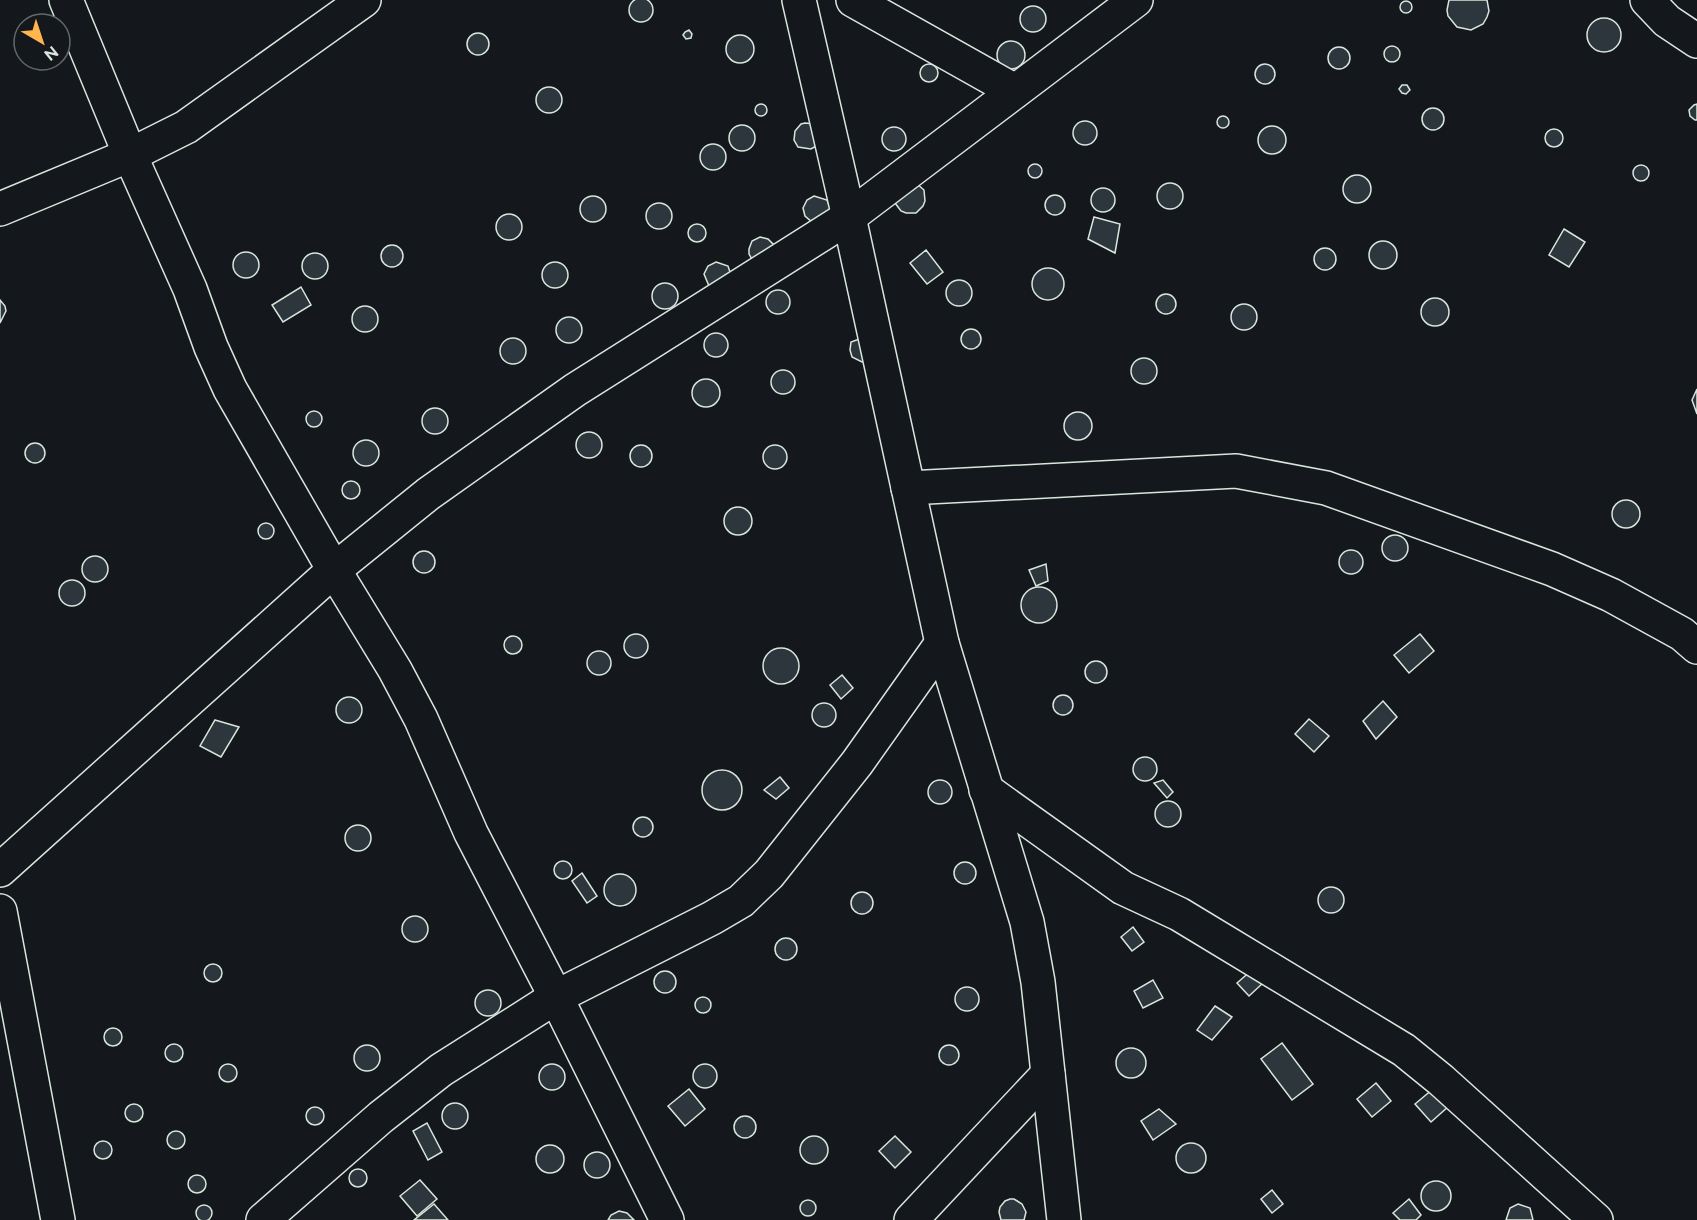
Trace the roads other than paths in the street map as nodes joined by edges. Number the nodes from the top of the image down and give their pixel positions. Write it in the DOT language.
graph roads {
  1 [pos="66,0"];
  2 [pos="364,0"];
  3 [pos="799,0"];
  4 [pos="854,0"];
  5 [pos="1136,0"];
  6 [pos="1647,0"];
  7 [pos="1697,41"];
  8 [pos="1015,91"];
  9 [pos="130,155"];
  10 [pos="0,209"];
  11 [pos="849,216"];
  12 [pos="908,488"];
  13 [pos="334,570"];
  14 [pos="942,643"];
  15 [pos="1697,647"];
  16 [pos="987,790"];
  17 [pos="0,870"];
  18 [pos="0,911"];
  19 [pos="556,997"];
  20 [pos="1048,1074"];
  21 [pos="58,1220"];
  22 [pos="263,1220"];
  23 [pos="667,1220"];
  24 [pos="911,1220"];
  25 [pos="1064,1220"];
  26 [pos="1596,1220"];
  1 -- 9 [label="street"];
  2 -- 9 [label="street"];
  3 -- 11 [label="street"];
  4 -- 8 [label="street"];
  5 -- 8 [label="street"];
  6 -- 7 [label="street"];
  8 -- 11 [label="street"];
  9 -- 10 [label="street"];
  9 -- 13 [label="street"];
  11 -- 12 [label="street"];
  11 -- 13 [label="street"];
  12 -- 14 [label="street"];
  12 -- 15 [label="street"];
  13 -- 17 [label="street"];
  13 -- 19 [label="street"];
  14 -- 16 [label="street"];
  14 -- 19 [label="street"];
  16 -- 20 [label="street"];
  16 -- 26 [label="street"];
  18 -- 21 [label="street"];
  19 -- 22 [label="street"];
  19 -- 23 [label="street"];
  20 -- 24 [label="street"];
  20 -- 25 [label="street"];
}
